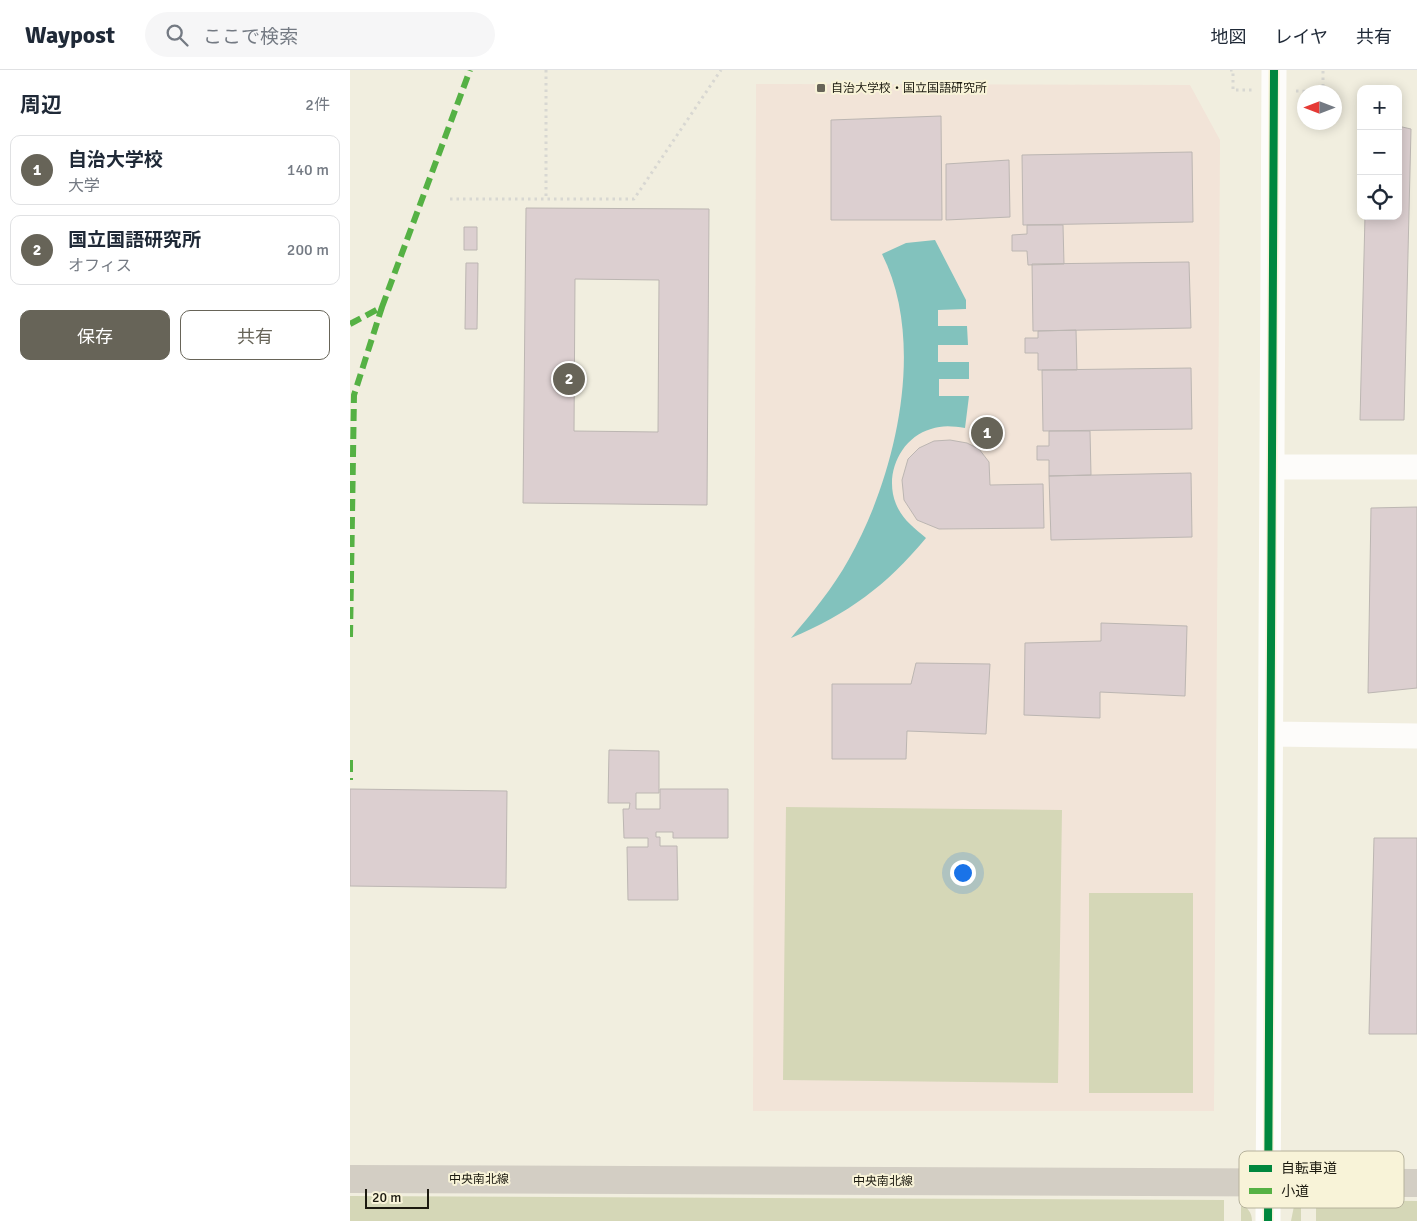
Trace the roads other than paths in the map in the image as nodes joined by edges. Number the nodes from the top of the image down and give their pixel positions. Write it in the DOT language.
graph roads {
  1 [pos="1274,70"];
  2 [pos="1272,467"];
  3 [pos="1417,467"];
  4 [pos="1270,734"];
  5 [pos="1417,736"];
  6 [pos="1268,1151"];
  7 [pos="350,1179"];
  8 [pos="1239,1182"];
  9 [pos="1404,1183"];
  10 [pos="1417,1183"];
  11 [pos="1268,1208"];
  12 [pos="1268,1221"];
  1 -- 2 [label="street"];
  2 -- 3 [label="street"];
  2 -- 4 [label="street"];
  4 -- 5 [label="street"];
  4 -- 6 [label="street"];
  7 -- 8 [label="main road, 中央南北線"];
  9 -- 10 [label="main road, 中央南北線"];
  11 -- 12 [label="street"];
}
